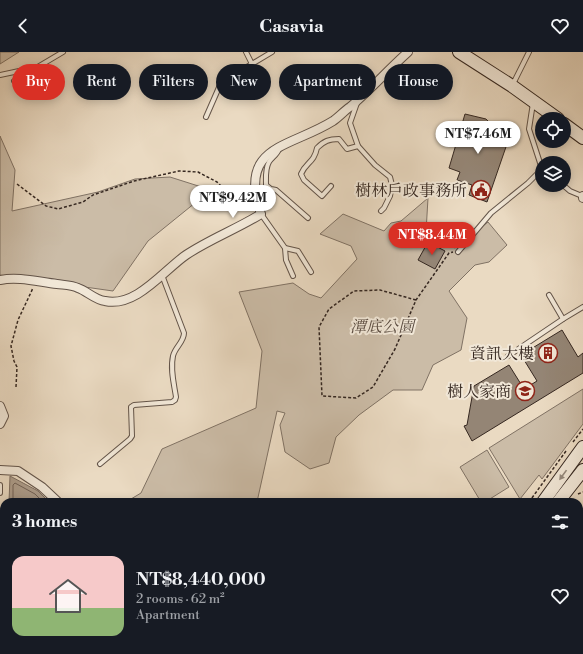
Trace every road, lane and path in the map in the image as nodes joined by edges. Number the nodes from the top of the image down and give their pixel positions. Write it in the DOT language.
graph roads {
  1 [pos="63,52"];
  2 [pos="246,52"];
  3 [pos="272,52"];
  4 [pos="408,52"];
  5 [pos="459,52"];
  6 [pos="529,52"];
  7 [pos="44,64"];
  8 [pos="252,64"];
  9 [pos="12,73"];
  10 [pos="0,75"];
  11 [pos="376,83"];
  12 [pos="512,86"];
  13 [pos="216,94"];
  14 [pos="358,100"];
  15 [pos="359,100"];
  16 [pos="533,101"];
  17 [pos="548,112"];
  18 [pos="206,117"];
  19 [pos="571,129"];
  20 [pos="583,138"];
  21 [pos="358,146"];
  22 [pos="279,147"];
  23 [pos="538,156"];
  24 [pos="535,176"];
  25 [pos="17,184"];
  26 [pos="331,186"];
  27 [pos="571,191"];
  28 [pos="583,197"];
  29 [pos="256,199"];
  30 [pos="381,211"];
  31 [pos="261,214"];
  32 [pos="308,218"];
  33 [pos="285,248"];
  34 [pos="458,252"];
  35 [pos="311,272"];
  36 [pos="162,275"];
  37 [pos="293,276"];
  38 [pos="0,280"];
  39 [pos="36,281"];
  40 [pos="549,295"];
  41 [pos="416,300"];
  42 [pos="583,307"];
  43 [pos="563,319"];
  44 [pos="508,356"];
  45 [pos="16,387"];
  46 [pos="0,406"];
  47 [pos="0,424"];
  48 [pos="583,429"];
  49 [pos="578,445"];
  50 [pos="568,448"];
  51 [pos="100,464"];
  52 [pos="0,470"];
  53 [pos="583,470"];
  54 [pos="0,485"];
  55 [pos="0,492"];
  56 [pos="54,498"];
  57 [pos="532,498"];
  58 [pos="546,498"];
  59 [pos="561,498"];
  1 -- 7 [label="lane"];
  2 -- 8 [label="lane"];
  3 -- 8 [label="lane"];
  4 -- 11 [label="street"];
  5 -- 12 [label="street"];
  6 -- 12 [label="lane"];
  9 -- 10 [label="lane"];
  12 -- 16 [label="street"];
  13 -- 18 [label="lane"];
  14 -- 22 [label="street"];
  15 -- 21 [label="lane"];
  16 -- 17 [label="street"];
  16 -- 23 [label="lane"];
  19 -- 20 [label="street"];
  21 -- 26 [label="lane"];
  21 -- 30 [label="lane"];
  22 -- 29 [label="street"];
  22 -- 32 [label="lane"];
  24 -- 34 [label="lane"];
  25 -- 29 [label="path"];
  27 -- 28 [label="lane"];
  29 -- 31 [label="street"];
  31 -- 33 [label="lane"];
  31 -- 36 [label="street"];
  33 -- 35 [label="lane"];
  33 -- 37 [label="lane"];
  34 -- 41 [label="path"];
  36 -- 39 [label="street"];
  36 -- 51 [label="lane"];
  38 -- 39 [label="street"];
  39 -- 45 [label="path"];
  40 -- 43 [label="lane"];
  41 -- 41 [label="path"];
  42 -- 43 [label="lane"];
  43 -- 44 [label="lane"];
  46 -- 47 [label="street"];
  48 -- 49 [label="path"];
  49 -- 58 [label="street, one-way"];
  50 -- 57 [label="path"];
  52 -- 56 [label="street"];
  53 -- 59 [label="street"];
  54 -- 55 [label="lane"];
}
